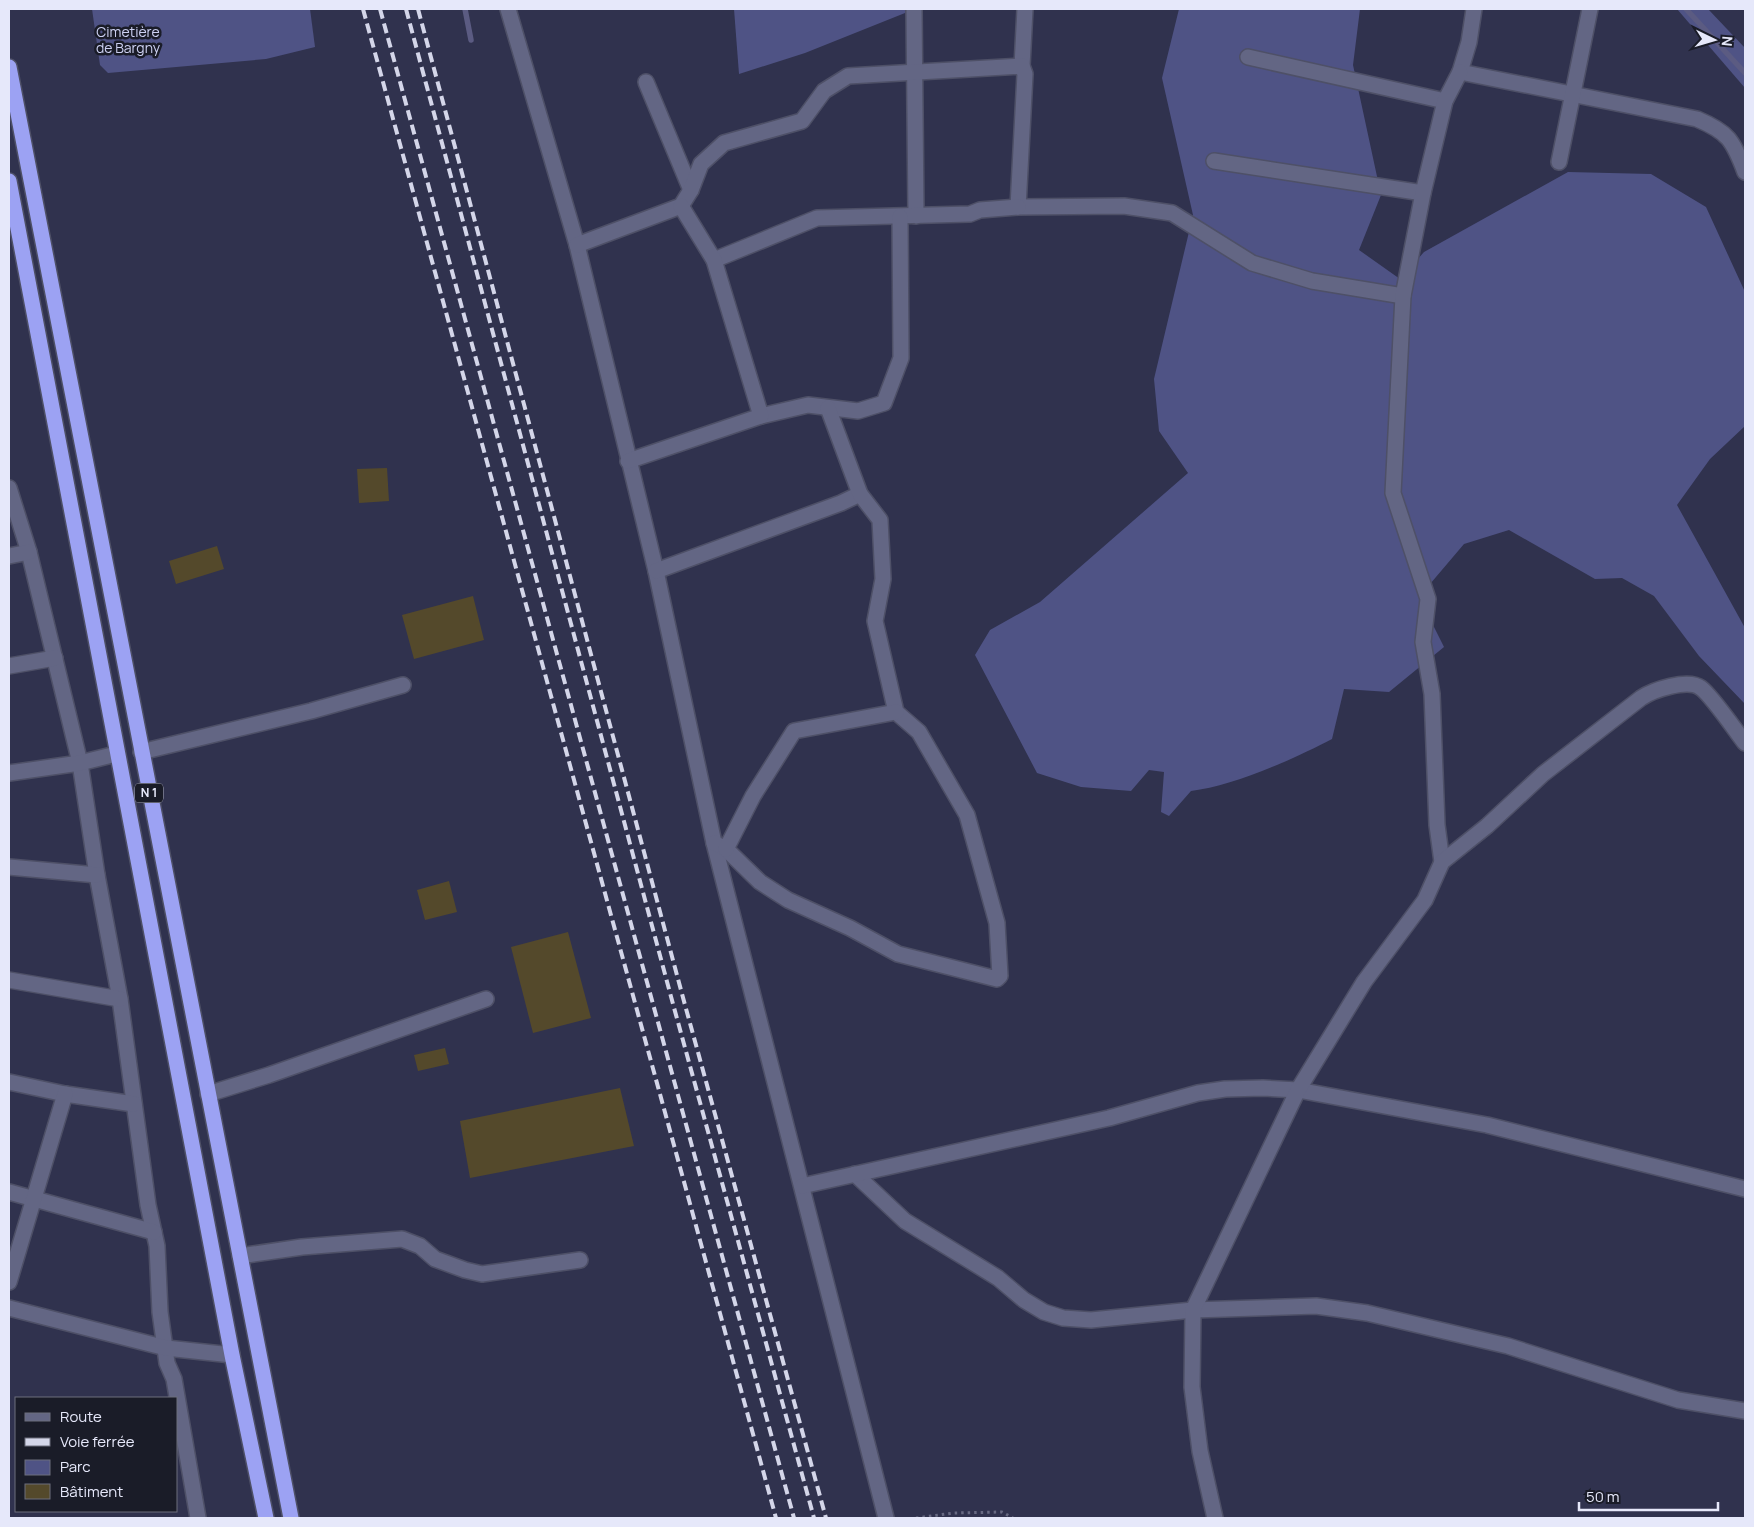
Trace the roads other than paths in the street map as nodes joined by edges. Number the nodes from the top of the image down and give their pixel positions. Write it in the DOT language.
graph roads {
  1 [pos="508,9"];
  2 [pos="914,9"];
  3 [pos="1025,9"];
  4 [pos="1474,9"];
  5 [pos="1590,9"];
  6 [pos="1248,57"];
  7 [pos="1022,66"];
  8 [pos="9,67"];
  9 [pos="916,71"];
  10 [pos="1460,72"];
  11 [pos="646,82"];
  12 [pos="1574,93"];
  13 [pos="1445,102"];
  14 [pos="1214,161"];
  15 [pos="1559,162"];
  16 [pos="1745,172"];
  17 [pos="9,181"];
  18 [pos="691,190"];
  19 [pos="1423,194"];
  20 [pos="681,206"];
  21 [pos="1018,207"];
  22 [pos="916,216"];
  23 [pos="900,217"];
  24 [pos="577,245"];
  25 [pos="714,260"];
  26 [pos="1403,296"];
  27 [pos="828,408"];
  28 [pos="761,416"];
  29 [pos="628,460"];
  30 [pos="9,488"];
  31 [pos="860,494"];
  32 [pos="29,552"];
  33 [pos="9,556"];
  34 [pos="656,571"];
  35 [pos="55,658"];
  36 [pos="9,666"];
  37 [pos="403,685"];
  38 [pos="896,712"];
  39 [pos="1745,743"];
  40 [pos="141,752"];
  41 [pos="116,754"];
  42 [pos="80,764"];
  43 [pos="9,773"];
  44 [pos="720,846"];
  45 [pos="1442,862"];
  46 [pos="9,867"];
  47 [pos="97,875"];
  48 [pos="9,980"];
  49 [pos="120,999"];
  50 [pos="486,999"];
  51 [pos="9,1082"];
  52 [pos="1298,1090"];
  53 [pos="65,1094"];
  54 [pos="208,1094"];
  55 [pos="134,1104"];
  56 [pos="855,1174"];
  57 [pos="802,1186"];
  58 [pos="1745,1189"];
  59 [pos="9,1192"];
  60 [pos="35,1198"];
  61 [pos="154,1232"];
  62 [pos="240,1256"];
  63 [pos="580,1260"];
  64 [pos="9,1282"];
  65 [pos="9,1308"];
  66 [pos="1193,1310"];
  67 [pos="166,1348"];
  68 [pos="232,1355"];
  69 [pos="177,1397"];
  70 [pos="178,1402"];
  71 [pos="1745,1411"];
  72 [pos="198,1518"];
  73 [pos="266,1518"];
  74 [pos="291,1518"];
  75 [pos="886,1518"];
  76 [pos="1215,1518"];
  1 -- 24 [label="street"];
  2 -- 9 [label="street"];
  3 -- 7 [label="street"];
  4 -- 10 [label="street"];
  5 -- 12 [label="street"];
  6 -- 13 [label="street"];
  7 -- 9 [label="street"];
  7 -- 21 [label="street"];
  8 -- 40 [label="highway, N 1"];
  9 -- 18 [label="street"];
  9 -- 22 [label="street"];
  10 -- 12 [label="street"];
  10 -- 13 [label="street"];
  11 -- 18 [label="street"];
  12 -- 15 [label="street"];
  12 -- 16 [label="street"];
  13 -- 19 [label="street"];
  14 -- 19 [label="street"];
  17 -- 41 [label="highway, N 1"];
  18 -- 20 [label="street"];
  19 -- 26 [label="street"];
  20 -- 24 [label="street"];
  20 -- 25 [label="street"];
  21 -- 22 [label="street"];
  21 -- 26 [label="street"];
  22 -- 23 [label="street"];
  23 -- 25 [label="street"];
  23 -- 27 [label="street"];
  24 -- 29 [label="street"];
  25 -- 28 [label="street"];
  26 -- 45 [label="street"];
  27 -- 28 [label="street"];
  27 -- 31 [label="street"];
  28 -- 29 [label="street"];
  29 -- 34 [label="street"];
  30 -- 32 [label="street"];
  31 -- 34 [label="street"];
  31 -- 38 [label="street"];
  32 -- 33 [label="street"];
  32 -- 35 [label="street"];
  34 -- 44 [label="street"];
  35 -- 36 [label="street"];
  35 -- 42 [label="street"];
  37 -- 40 [label="street"];
  38 -- 44 [label="street"];
  38 -- 44 [label="street"];
  39 -- 45 [label="street"];
  40 -- 54 [label="highway, N 1"];
  41 -- 42 [label="street"];
  41 -- 68 [label="highway, N 1"];
  42 -- 43 [label="street"];
  42 -- 47 [label="street"];
  44 -- 57 [label="street"];
  45 -- 52 [label="street"];
  46 -- 47 [label="street"];
  47 -- 49 [label="street"];
  48 -- 49 [label="street"];
  49 -- 55 [label="street"];
  50 -- 54 [label="street"];
  51 -- 53 [label="street"];
  52 -- 56 [label="street"];
  52 -- 58 [label="street"];
  52 -- 66 [label="street"];
  53 -- 55 [label="street"];
  53 -- 60 [label="street"];
  54 -- 62 [label="highway, N 1"];
  55 -- 61 [label="street"];
  56 -- 57 [label="street"];
  56 -- 66 [label="street"];
  57 -- 75 [label="street"];
  59 -- 60 [label="street"];
  60 -- 61 [label="street"];
  60 -- 64 [label="street"];
  61 -- 67 [label="street"];
  62 -- 63 [label="street"];
  62 -- 74 [label="highway, N 1"];
  65 -- 67 [label="street"];
  66 -- 71 [label="street"];
  66 -- 76 [label="street"];
  67 -- 68 [label="street"];
  67 -- 69 [label="street"];
  68 -- 73 [label="highway, N 1"];
  70 -- 72 [label="street"];
}
